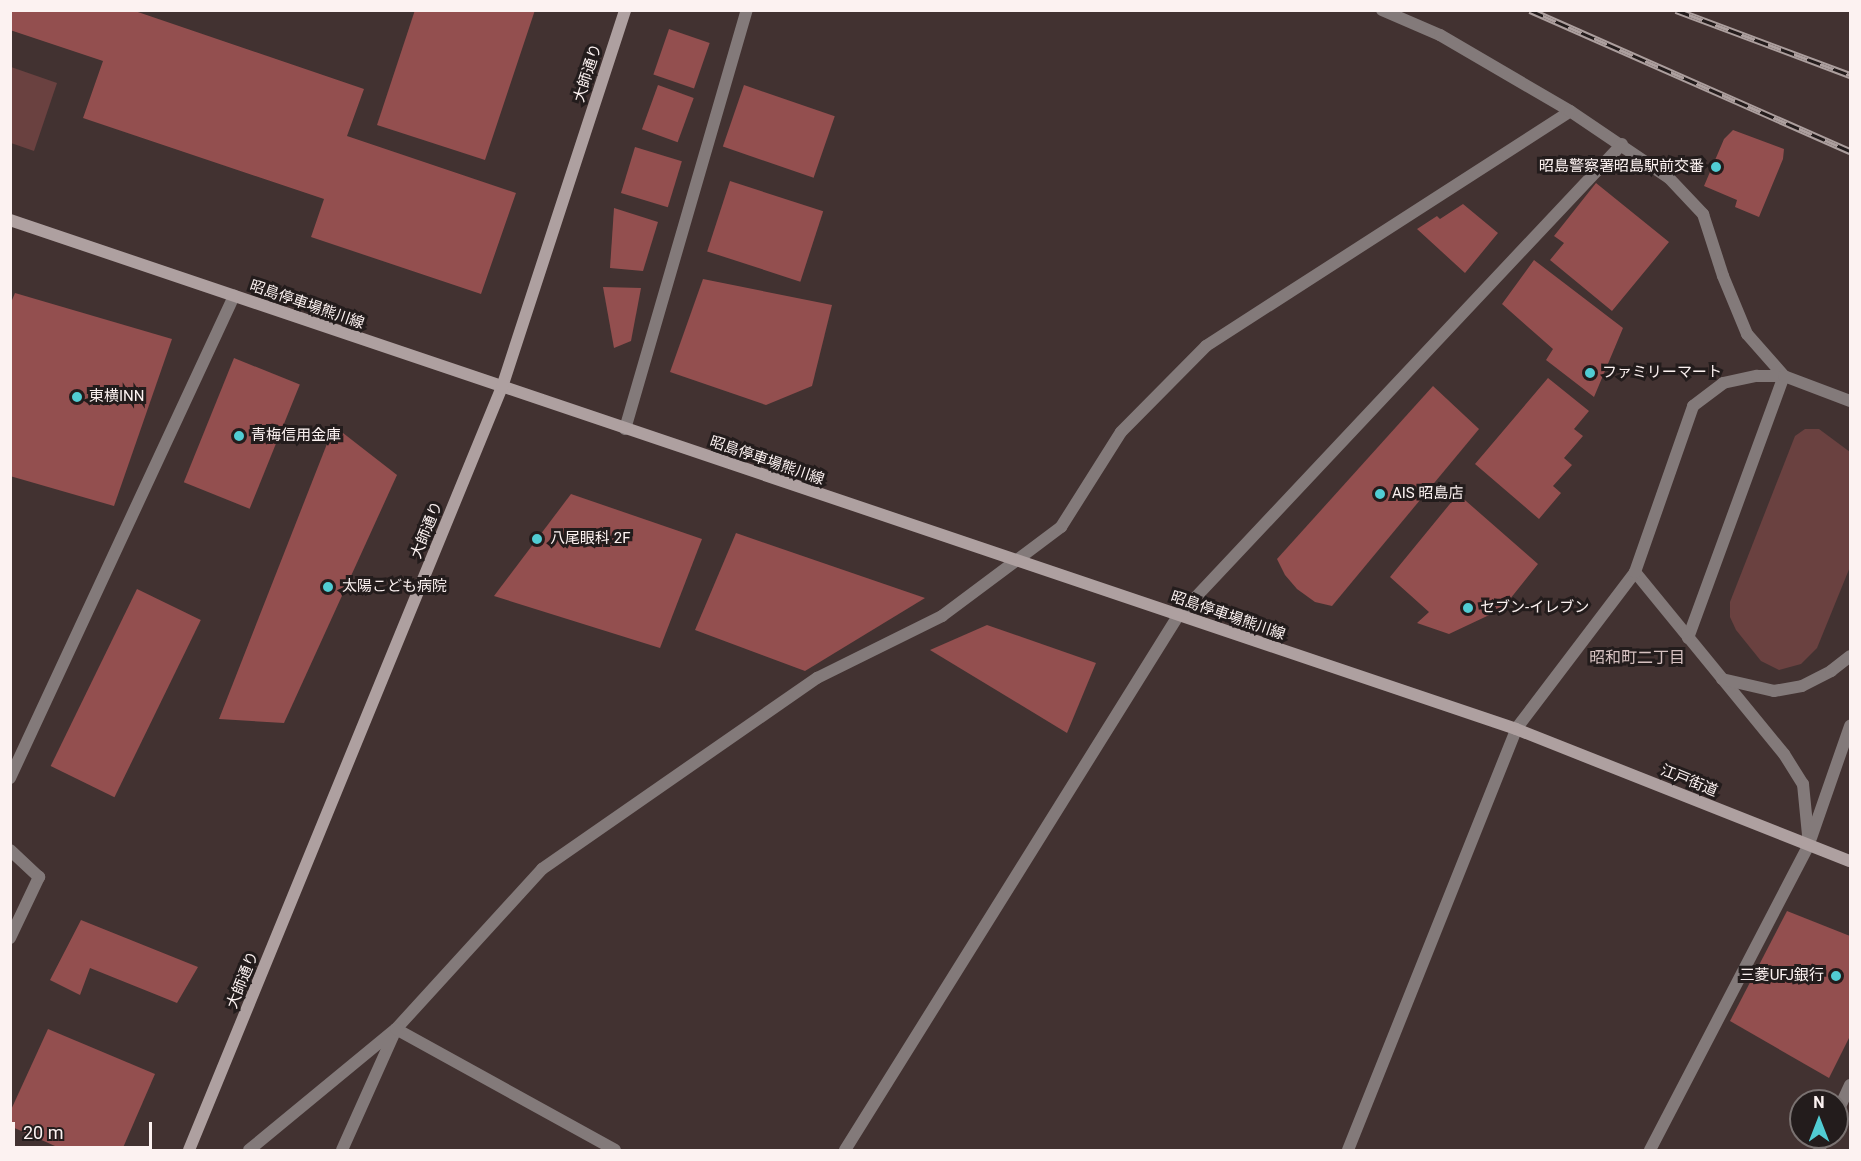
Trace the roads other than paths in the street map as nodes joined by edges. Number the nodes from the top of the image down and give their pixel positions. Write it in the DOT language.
graph roads {
  1 [pos="624,10"];
  2 [pos="747,10"];
  3 [pos="1382,10"];
  4 [pos="1570,111"];
  5 [pos="1622,144"];
  6 [pos="10,220"];
  7 [pos="234,296"];
  8 [pos="1784,376"];
  9 [pos="502,387"];
  10 [pos="1851,401"];
  11 [pos="625,429"];
  12 [pos="1017,561"];
  13 [pos="1635,572"];
  14 [pos="1178,616"];
  15 [pos="1689,638"];
  16 [pos="1851,656"];
  17 [pos="1722,679"];
  18 [pos="1851,726"];
  19 [pos="1516,729"];
  20 [pos="10,778"];
  21 [pos="1809,845"];
  22 [pos="10,850"];
  23 [pos="1851,861"];
  24 [pos="10,938"];
  25 [pos="396,1029"];
  26 [pos="189,1150"];
  27 [pos="249,1150"];
  28 [pos="342,1150"];
  29 [pos="615,1150"];
  30 [pos="845,1150"];
  31 [pos="1348,1150"];
  32 [pos="1650,1150"];
  1 -- 9 [label="main road, 大師通り"];
  2 -- 11 [label="street"];
  3 -- 4 [label="street"];
  4 -- 5 [label="street"];
  4 -- 12 [label="street"];
  5 -- 8 [label="street"];
  5 -- 14 [label="street"];
  6 -- 7 [label="main road, 昭島停車場熊川線"];
  7 -- 9 [label="main road, 昭島停車場熊川線"];
  7 -- 20 [label="street"];
  8 -- 10 [label="street"];
  8 -- 13 [label="street"];
  8 -- 15 [label="street"];
  9 -- 11 [label="main road, 昭島停車場熊川線"];
  9 -- 26 [label="main road, 大師通り"];
  11 -- 12 [label="main road, 昭島停車場熊川線"];
  12 -- 14 [label="main road, 昭島停車場熊川線"];
  12 -- 25 [label="street"];
  13 -- 15 [label="street"];
  13 -- 19 [label="street"];
  14 -- 19 [label="main road, 昭島停車場熊川線"];
  14 -- 30 [label="street"];
  15 -- 17 [label="street"];
  16 -- 17 [label="street"];
  17 -- 21 [label="street"];
  18 -- 21 [label="street"];
  19 -- 21 [label="main road, 江戸街道"];
  19 -- 31 [label="street"];
  21 -- 23 [label="main road, 江戸街道"];
  21 -- 32 [label="street"];
  22 -- 24 [label="street"];
  25 -- 27 [label="street"];
  25 -- 28 [label="street"];
  25 -- 29 [label="street"];
}
